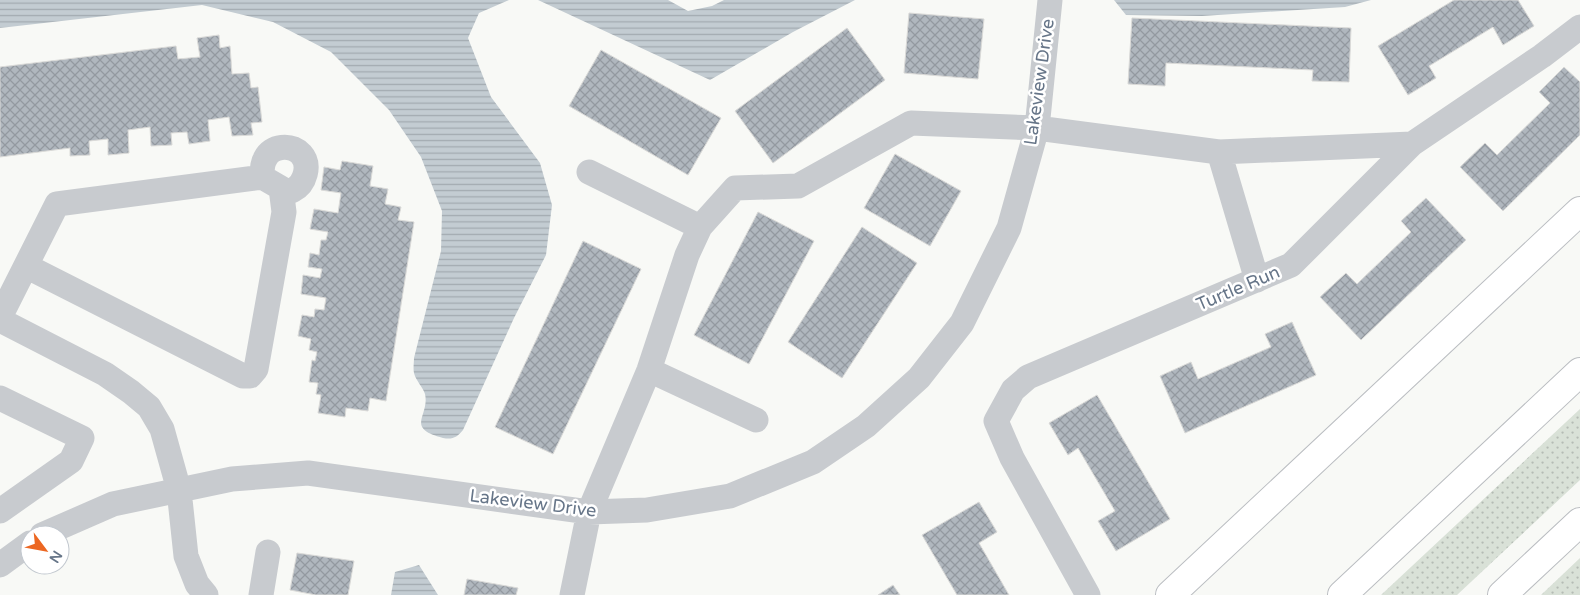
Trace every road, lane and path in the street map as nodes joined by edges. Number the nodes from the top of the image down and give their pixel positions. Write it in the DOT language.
graph roads {
  1 [pos="1050,0"];
  2 [pos="1580,27"];
  3 [pos="1037,128"];
  4 [pos="1412,144"];
  5 [pos="1219,152"];
  6 [pos="589,172"];
  7 [pos="262,178"];
  8 [pos="282,194"];
  9 [pos="1580,211"];
  10 [pos="700,227"];
  11 [pos="26,266"];
  12 [pos="1257,280"];
  13 [pos="0,318"];
  14 [pos="649,370"];
  15 [pos="1580,372"];
  16 [pos="0,398"];
  17 [pos="756,420"];
  18 [pos="179,490"];
  19 [pos="0,511"];
  20 [pos="589,512"];
  21 [pos="1580,522"];
  22 [pos="65,525"];
  23 [pos="20,551"];
  24 [pos="268,552"];
  25 [pos="0,564"];
  26 [pos="206,595"];
  27 [pos="261,595"];
  28 [pos="572,595"];
  29 [pos="1088,595"];
  30 [pos="1170,595"];
  31 [pos="1342,595"];
  32 [pos="1502,595"];
  1 -- 3 [label="street, Lakeview Drive"];
  2 -- 4 [label="street, Turtle Run"];
  3 -- 5 [label="street"];
  3 -- 10 [label="street"];
  3 -- 20 [label="street, Lakeview Drive"];
  4 -- 5 [label="street"];
  4 -- 12 [label="street, Turtle Run"];
  5 -- 12 [label="street"];
  6 -- 10 [label="street"];
  7 -- 8 [label="street"];
  7 -- 8 [label="street"];
  7 -- 11 [label="street"];
  8 -- 11 [label="street"];
  9 -- 30 [label="main road"];
  10 -- 14 [label="street"];
  11 -- 13 [label="street"];
  12 -- 29 [label="street, Turtle Run"];
  13 -- 18 [label="street"];
  14 -- 17 [label="street"];
  14 -- 20 [label="street"];
  15 -- 31 [label="main road"];
  16 -- 19 [label="street"];
  18 -- 20 [label="street, Lakeview Drive"];
  18 -- 22 [label="street, Lakeview Drive"];
  18 -- 26 [label="street"];
  20 -- 28 [label="street"];
  21 -- 32 [label="main road"];
  23 -- 25 [label="street"];
  24 -- 27 [label="street"];
}
